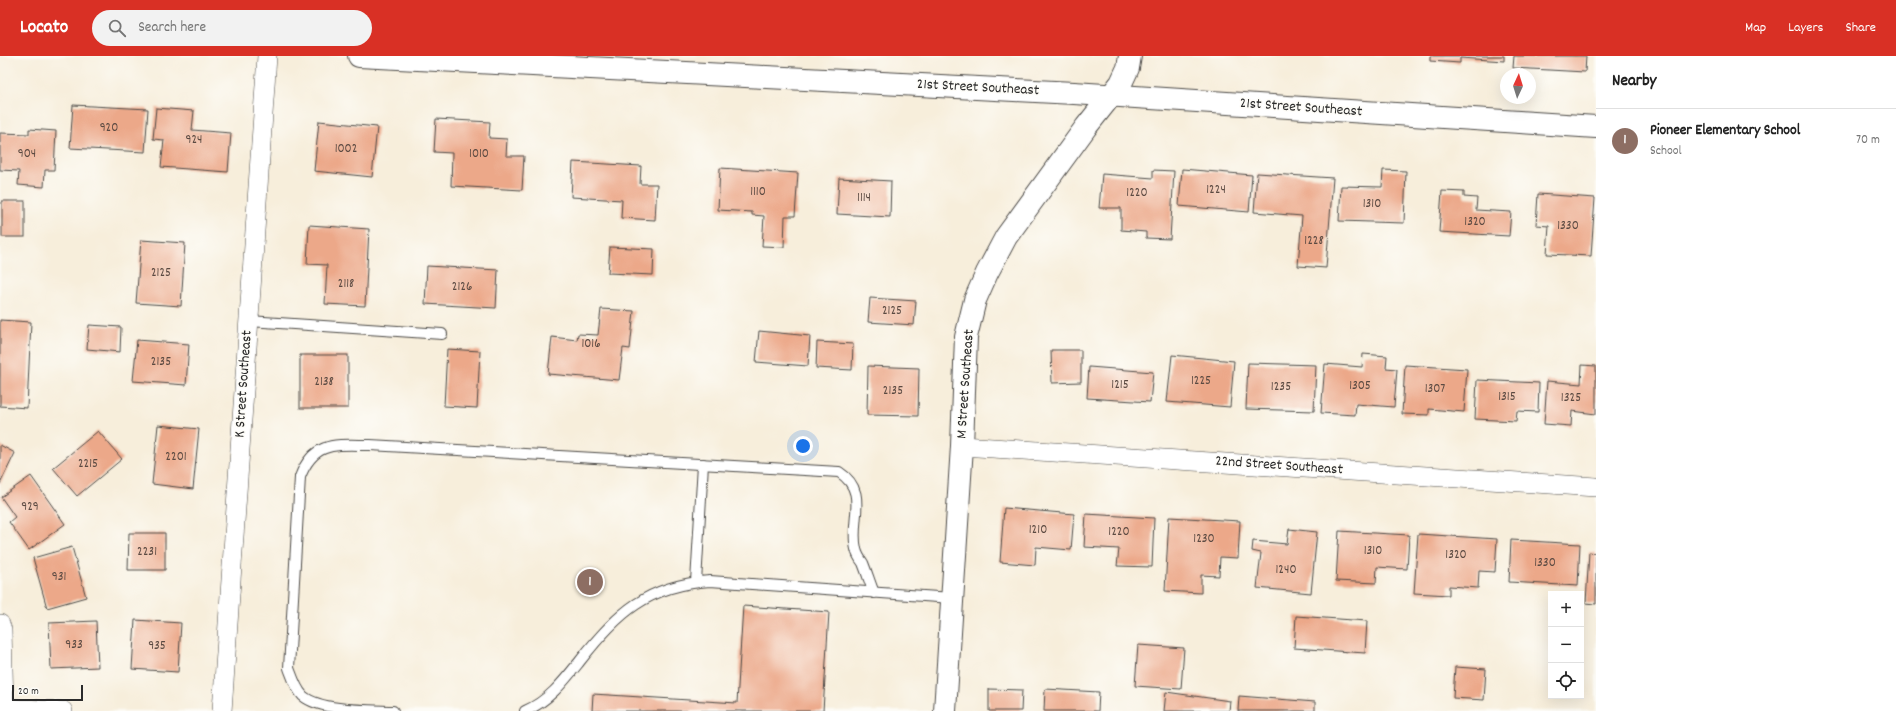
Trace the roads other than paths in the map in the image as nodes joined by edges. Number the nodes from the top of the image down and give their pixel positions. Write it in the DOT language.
graph roads {
  1 [pos="267,56"];
  2 [pos="359,56"];
  3 [pos="1130,56"];
  4 [pos="1112,96"];
  5 [pos="1596,127"];
  6 [pos="249,321"];
  7 [pos="442,334"];
  8 [pos="962,446"];
  9 [pos="703,464"];
  10 [pos="1596,487"];
  11 [pos="696,582"];
  12 [pos="874,592"];
  13 [pos="952,598"];
  14 [pos="0,624"];
  15 [pos="2,708"];
  16 [pos="537,709"];
  17 [pos="63,711"];
  18 [pos="222,711"];
  19 [pos="393,711"];
  20 [pos="524,711"];
  21 [pos="945,711"];
  1 -- 6 [label="street, K Street Southeast"];
  2 -- 4 [label="street, 21st Street Southeast"];
  3 -- 4 [label="street, M Street Southeast"];
  4 -- 5 [label="street, 21st Street Southeast"];
  4 -- 8 [label="street, M Street Southeast"];
  6 -- 7 [label="lane"];
  6 -- 18 [label="street, K Street Southeast"];
  8 -- 10 [label="street, 22nd Street Southeast"];
  8 -- 13 [label="street, M Street Southeast"];
  9 -- 11 [label="lane"];
  9 -- 12 [label="lane"];
  9 -- 19 [label="lane"];
  11 -- 12 [label="lane"];
  11 -- 16 [label="lane"];
  12 -- 13 [label="lane"];
  13 -- 21 [label="street, M Street Southeast"];
  14 -- 15 [label="street"];
  15 -- 17 [label="street"];
  16 -- 20 [label="lane"];
}
